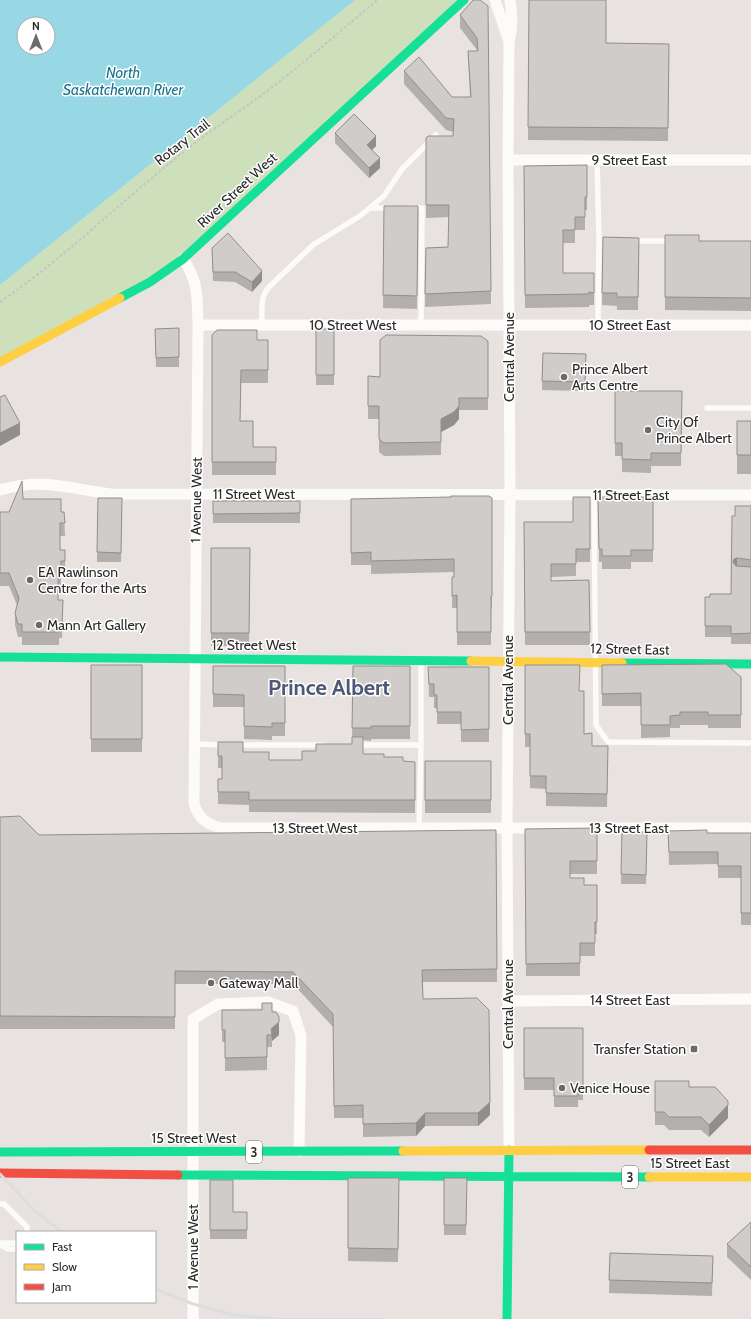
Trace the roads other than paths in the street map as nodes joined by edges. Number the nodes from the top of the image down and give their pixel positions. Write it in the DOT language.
graph roads {
  1 [pos="464,0"];
  2 [pos="495,0"];
  3 [pos="510,0"];
  4 [pos="509,42"];
  5 [pos="436,135"];
  6 [pos="508,160"];
  7 [pos="597,160"];
  8 [pos="751,160"];
  9 [pos="370,208"];
  10 [pos="400,208"];
  11 [pos="407,208"];
  12 [pos="599,241"];
  13 [pos="606,241"];
  14 [pos="629,241"];
  15 [pos="675,241"];
  16 [pos="183,259"];
  17 [pos="509,324"];
  18 [pos="598,324"];
  19 [pos="198,325"];
  20 [pos="262,325"];
  21 [pos="421,325"];
  22 [pos="751,325"];
  23 [pos="0,362"];
  24 [pos="707,408"];
  25 [pos="751,408"];
  26 [pos="0,490"];
  27 [pos="196,494"];
  28 [pos="510,494"];
  29 [pos="594,495"];
  30 [pos="751,495"];
  31 [pos="0,657"];
  32 [pos="194,659"];
  33 [pos="421,661"];
  34 [pos="508,661"];
  35 [pos="595,662"];
  36 [pos="751,664"];
  37 [pos="751,743"];
  38 [pos="194,744"];
  39 [pos="327,745"];
  40 [pos="351,745"];
  41 [pos="422,745"];
  42 [pos="507,828"];
  43 [pos="751,828"];
  44 [pos="419,829"];
  45 [pos="751,1000"];
  46 [pos="508,1001"];
  47 [pos="509,1150"];
  48 [pos="751,1150"];
  49 [pos="299,1151"];
  50 [pos="0,1152"];
  51 [pos="193,1152"];
  52 [pos="0,1173"];
  53 [pos="193,1175"];
  54 [pos="508,1177"];
  55 [pos="751,1177"];
  56 [pos="0,1204"];
  57 [pos="27,1231"];
  58 [pos="16,1243"];
  59 [pos="0,1244"];
  60 [pos="16,1249"];
  61 [pos="192,1319"];
  62 [pos="507,1319"];
  1 -- 16 [label="street, River Street West"];
  2 -- 4 [label="street, Central Avenue"];
  3 -- 4 [label="street, Central Avenue"];
  4 -- 6 [label="street, Central Avenue"];
  5 -- 9 [label="lane"];
  6 -- 7 [label="street, 9 Street East"];
  6 -- 17 [label="street, Central Avenue"];
  7 -- 8 [label="street, 9 Street East"];
  7 -- 12 [label="lane"];
  9 -- 10 [label="lane"];
  9 -- 20 [label="lane"];
  11 -- 21 [label="lane"];
  12 -- 13 [label="lane"];
  12 -- 18 [label="lane"];
  14 -- 15 [label="lane"];
  16 -- 19 [label="street, 1 Avenue West"];
  16 -- 23 [label="street, River Street West"];
  17 -- 18 [label="street, 10 Street East"];
  17 -- 21 [label="street, 10 Street West"];
  17 -- 28 [label="street, Central Avenue"];
  18 -- 22 [label="street, 10 Street East"];
  19 -- 20 [label="street, 10 Street West"];
  19 -- 27 [label="street, 1 Avenue West"];
  20 -- 21 [label="street, 10 Street West"];
  24 -- 25 [label="lane"];
  26 -- 27 [label="street, 11 Street West"];
  27 -- 28 [label="street, 11 Street West"];
  27 -- 32 [label="street, 1 Avenue West"];
  28 -- 29 [label="street, 11 Street East"];
  28 -- 34 [label="street, Central Avenue"];
  29 -- 30 [label="street, 11 Street East"];
  29 -- 35 [label="lane"];
  31 -- 32 [label="street, 12 Street West"];
  32 -- 33 [label="street, 12 Street West"];
  32 -- 38 [label="street, 1 Avenue West"];
  33 -- 34 [label="street, 12 Street West"];
  33 -- 41 [label="lane"];
  34 -- 35 [label="street, 12 Street East"];
  34 -- 42 [label="street, Central Avenue"];
  35 -- 36 [label="street, 12 Street East"];
  35 -- 37 [label="lane"];
  38 -- 39 [label="lane"];
  38 -- 44 [label="street, 13 Street West"];
  40 -- 41 [label="lane"];
  41 -- 44 [label="lane"];
  42 -- 43 [label="street, 13 Street East"];
  42 -- 44 [label="street, 13 Street West"];
  42 -- 46 [label="street, Central Avenue"];
  45 -- 46 [label="street, 14 Street East"];
  46 -- 47 [label="street, Central Avenue"];
  47 -- 48 [label="street, 15 Street East / 3"];
  47 -- 49 [label="street, 15 Street West / 3"];
  47 -- 54 [label="street, Central Avenue"];
  49 -- 51 [label="street, 15 Street West / 3"];
  49 -- 51 [label="street, 1 Avenue West"];
  50 -- 51 [label="street, 15 Street West / 3"];
  51 -- 53 [label="street, 1 Avenue West"];
  52 -- 53 [label="street, 3"];
  53 -- 54 [label="street, 3"];
  53 -- 61 [label="street, 1 Avenue West"];
  54 -- 55 [label="street, 15 Street East / 3"];
  54 -- 62 [label="street, Central Avenue"];
  56 -- 57 [label="lane"];
  58 -- 59 [label="lane"];
  59 -- 60 [label="lane"];
}
